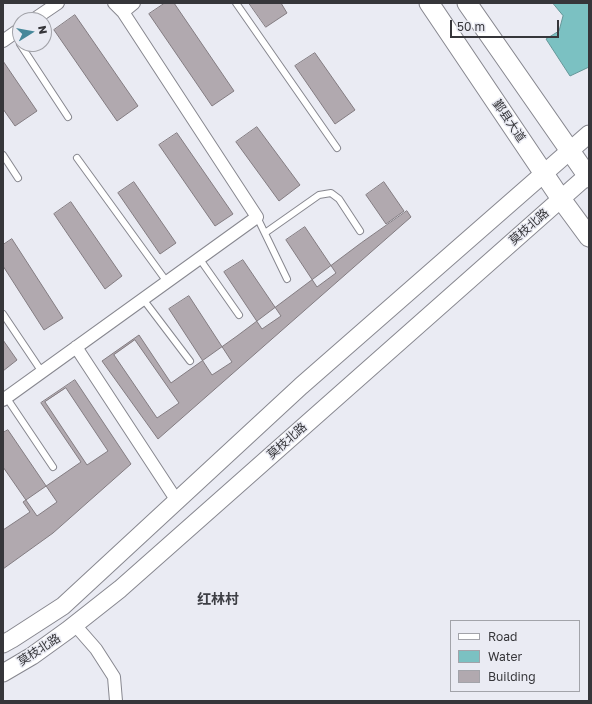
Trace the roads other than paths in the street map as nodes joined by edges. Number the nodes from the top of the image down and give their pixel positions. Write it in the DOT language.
graph roads {
  1 [pos="58,3"];
  2 [pos="114,3"];
  3 [pos="134,3"];
  4 [pos="236,3"];
  5 [pos="429,3"];
  6 [pos="467,3"];
  7 [pos="45,12"];
  8 [pos="123,12"];
  9 [pos="28,52"];
  10 [pos="68,117"];
  11 [pos="589,134"];
  12 [pos="337,148"];
  13 [pos="570,150"];
  14 [pos="3,155"];
  15 [pos="77,158"];
  16 [pos="544,173"];
  17 [pos="589,176"];
  18 [pos="18,178"];
  19 [pos="561,199"];
  20 [pos="257,217"];
  21 [pos="360,231"];
  22 [pos="265,233"];
  23 [pos="589,237"];
  24 [pos="199,258"];
  25 [pos="287,279"];
  26 [pos="167,282"];
  27 [pos="143,299"];
  28 [pos="3,314"];
  29 [pos="239,315"];
  30 [pos="76,347"];
  31 [pos="190,361"];
  32 [pos="42,372"];
  33 [pos="4,398"];
  34 [pos="53,467"];
  35 [pos="177,501"];
  36 [pos="75,625"];
  37 [pos="4,642"];
  38 [pos="3,673"];
  39 [pos="116,701"];
  1 -- 7 [label="street"];
  2 -- 8 [label="street"];
  3 -- 8 [label="street"];
  4 -- 12 [label="lane"];
  5 -- 16 [label="main road, 鄞县大道"];
  6 -- 13 [label="main road"];
  8 -- 20 [label="street"];
  9 -- 10 [label="lane"];
  11 -- 13 [label="street, 莫枝北路"];
  13 -- 16 [label="street, 莫枝北路"];
  13 -- 17 [label="main road"];
  14 -- 18 [label="lane"];
  15 -- 26 [label="lane"];
  16 -- 19 [label="main road, 鄞县大道"];
  16 -- 35 [label="street, 莫枝北路"];
  17 -- 19 [label="street, 莫枝北路"];
  19 -- 23 [label="main road, 鄞县大道"];
  19 -- 36 [label="street, 莫枝北路"];
  20 -- 22 [label="lane"];
  20 -- 24 [label="street"];
  21 -- 22 [label="lane"];
  22 -- 25 [label="lane"];
  24 -- 26 [label="street"];
  24 -- 29 [label="lane"];
  26 -- 27 [label="street"];
  27 -- 30 [label="street"];
  27 -- 31 [label="lane"];
  28 -- 32 [label="lane"];
  30 -- 32 [label="street"];
  30 -- 35 [label="street"];
  32 -- 33 [label="street"];
  33 -- 34 [label="lane"];
  35 -- 37 [label="street, 莫枝北路"];
  36 -- 38 [label="street, 莫枝北路"];
  36 -- 39 [label="street"];
}
